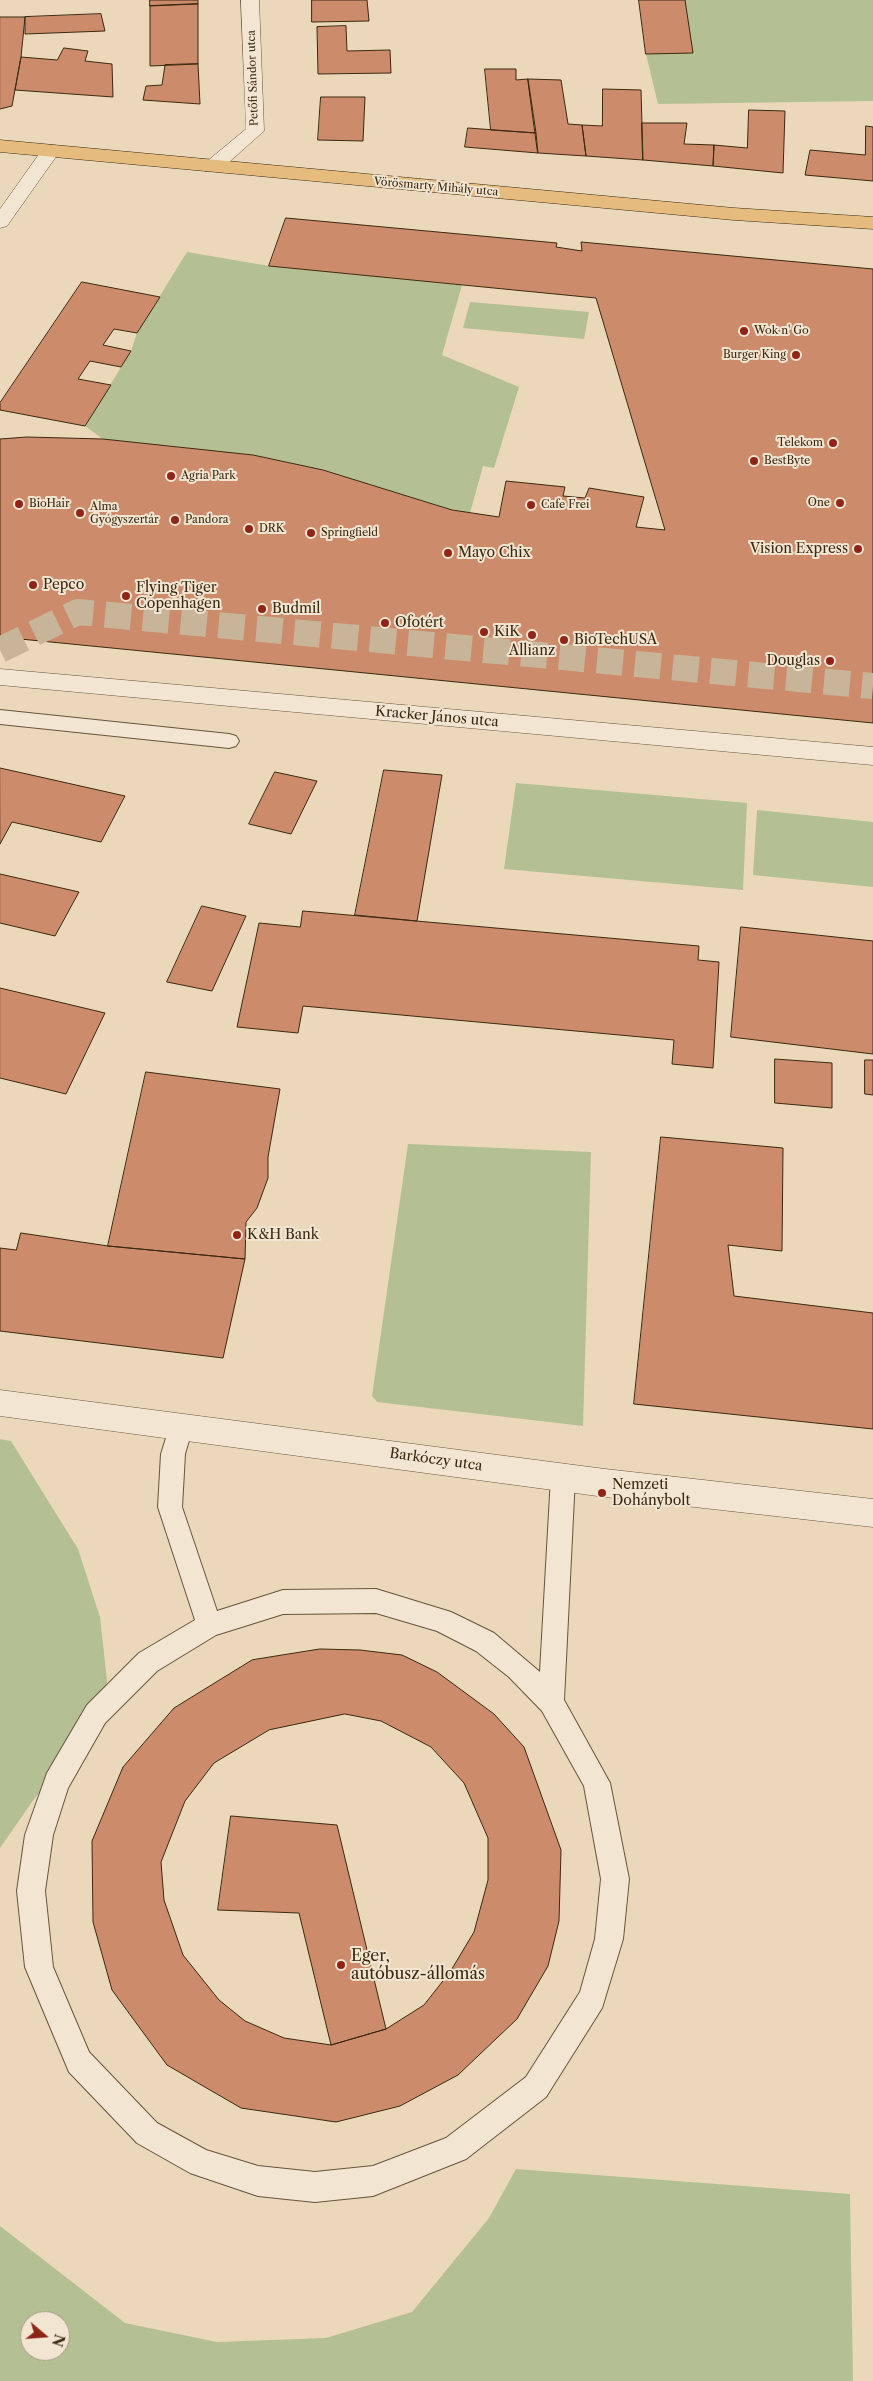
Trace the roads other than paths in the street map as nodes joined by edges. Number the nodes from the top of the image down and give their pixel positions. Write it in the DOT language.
graph roads {
  1 [pos="250,0"];
  2 [pos="0,146"];
  3 [pos="52,151"];
  4 [pos="212,167"];
  5 [pos="0,222"];
  6 [pos="873,223"];
  7 [pos="0,677"];
  8 [pos="0,717"];
  9 [pos="229,741"];
  10 [pos="873,756"];
  11 [pos="0,1403"];
  12 [pos="181,1427"];
  13 [pos="563,1477"];
  14 [pos="873,1513"];
  15 [pos="209,1625"];
  16 [pos="552,1702"];
  1 -- 4 [label="street, Petőfi Sándor utca"];
  2 -- 3 [label="main road, Vörösmarty Mihály utca"];
  3 -- 4 [label="main road, Vörösmarty Mihály utca"];
  3 -- 5 [label="street"];
  4 -- 6 [label="main road, Vörösmarty Mihály utca"];
  7 -- 10 [label="street, Kracker János utca"];
  8 -- 9 [label="lane"];
  11 -- 12 [label="street, Barkóczy utca"];
  12 -- 13 [label="street, Barkóczy utca"];
  12 -- 15 [label="lane"];
  13 -- 14 [label="street, Barkóczy utca"];
  13 -- 16 [label="lane"];
  15 -- 16 [label="lane"];
  15 -- 16 [label="lane"];
}
